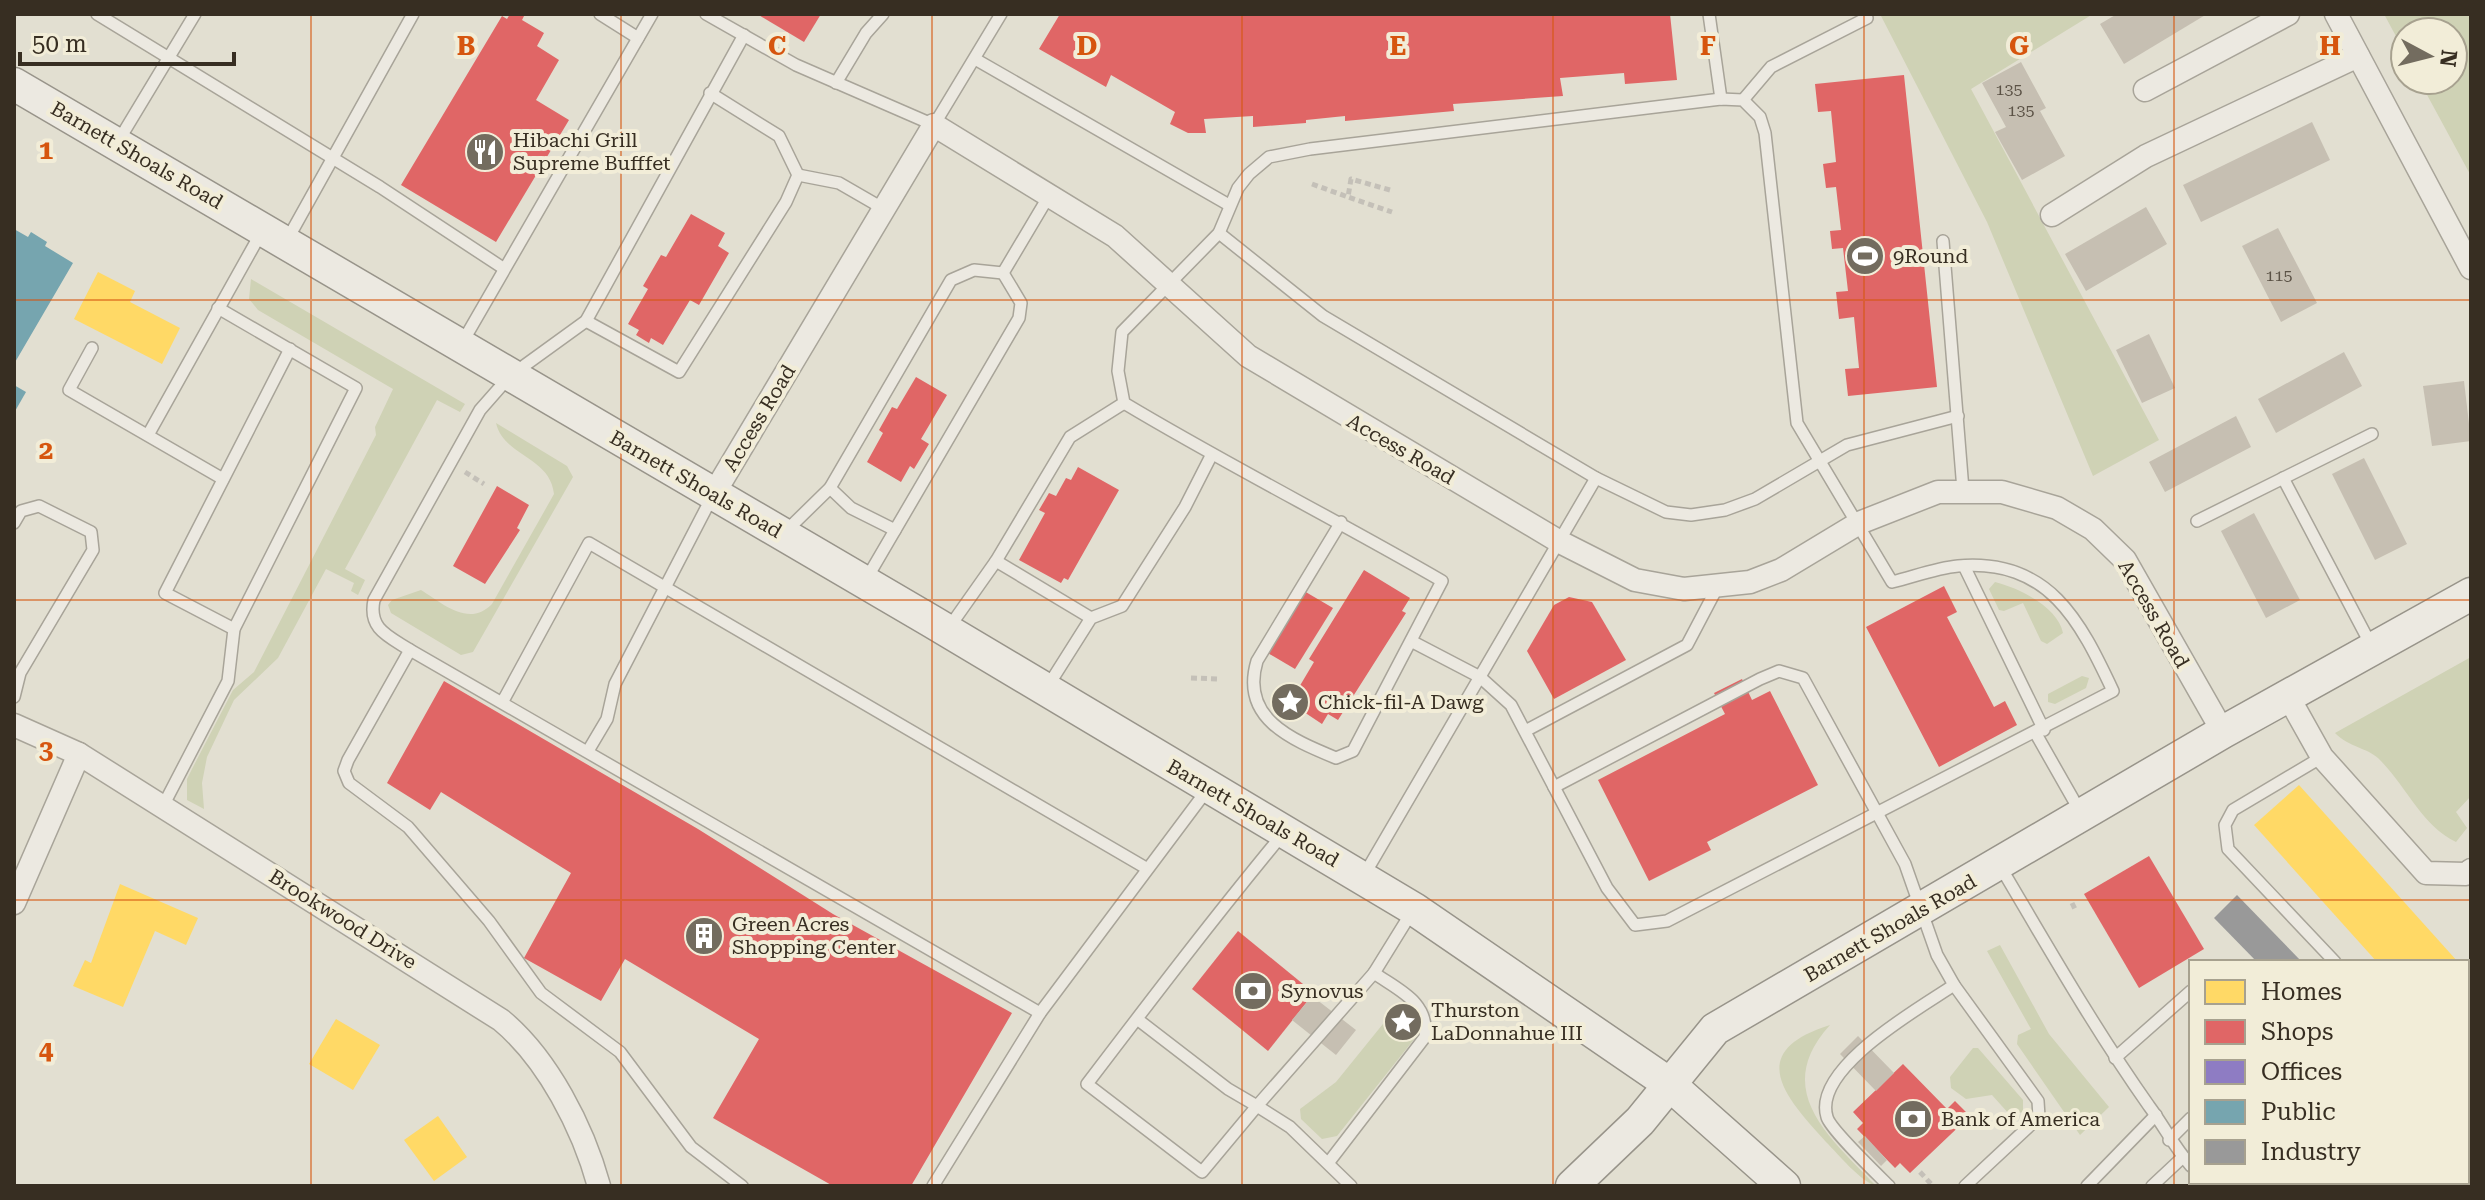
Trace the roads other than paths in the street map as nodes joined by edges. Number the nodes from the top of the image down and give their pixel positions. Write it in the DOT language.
graph roads {
  1 [pos="97,14"];
  2 [pos="195,14"];
  3 [pos="413,14"];
  4 [pos="600,14"];
  5 [pos="652,14"];
  6 [pos="706,14"];
  7 [pos="883,14"];
  8 [pos="1001,14"];
  9 [pos="1709,14"];
  10 [pos="2288,14"];
  11 [pos="2336,14"];
  12 [pos="1867,18"];
  13 [pos="744,35"];
  14 [pos="638,38"];
  15 [pos="2358,56"];
  16 [pos="169,57"];
  17 [pos="975,59"];
  18 [pos="836,83"];
  19 [pos="14,84"];
  20 [pos="2145,90"];
  21 [pos="710,93"];
  22 [pos="1721,99"];
  23 [pos="1743,100"];
  24 [pos="934,125"];
  25 [pos="117,144"];
  26 [pos="331,157"];
  27 [pos="798,175"];
  28 [pos="1050,194"];
  29 [pos="1229,205"];
  30 [pos="884,209"];
  31 [pos="2052,215"];
  32 [pos="1219,233"];
  33 [pos="274,236"];
  34 [pos="1943,241"];
  35 [pos="503,268"];
  36 [pos="2471,268"];
  37 [pos="1003,273"];
  38 [pos="1171,285"];
  39 [pos="218,308"];
  40 [pos="586,321"];
  41 [pos="460,347"];
  42 [pos="92,348"];
  43 [pos="290,349"];
  44 [pos="510,376"];
  45 [pos="1124,403"];
  46 [pos="1958,416"];
  47 [pos="2372,434"];
  48 [pos="148,435"];
  49 [pos="1211,456"];
  50 [pos="1820,459"];
  51 [pos="1596,478"];
  52 [pos="2283,478"];
  53 [pos="223,479"];
  54 [pos="830,488"];
  55 [pos="1963,490"];
  56 [pos="713,495"];
  57 [pos="2197,521"];
  58 [pos="1341,522"];
  59 [pos="14,523"];
  60 [pos="1859,523"];
  61 [pos="895,530"];
  62 [pos="783,534"];
  63 [pos="1560,542"];
  64 [pos="996,561"];
  65 [pos="1964,566"];
  66 [pos="865,582"];
  67 [pos="666,588"];
  68 [pos="1717,588"];
  69 [pos="2471,594"];
  70 [pos="1091,618"];
  71 [pos="234,629"];
  72 [pos="947,631"];
  73 [pos="1411,641"];
  74 [pos="2373,649"];
  75 [pos="410,650"];
  76 [pos="17,670"];
  77 [pos="1480,677"];
  78 [pos="1046,690"];
  79 [pos="14,697"];
  80 [pos="2289,698"];
  81 [pos="503,701"];
  82 [pos="14,725"];
  83 [pos="1527,730"];
  84 [pos="2040,732"];
  85 [pos="2223,732"];
  86 [pos="588,751"];
  87 [pos="79,754"];
  88 [pos="2322,757"];
  89 [pos="1210,787"];
  90 [pos="1554,787"];
  91 [pos="163,806"];
  92 [pos="1877,813"];
  93 [pos="2082,816"];
  94 [pos="1285,831"];
  95 [pos="1999,865"];
  96 [pos="1146,868"];
  97 [pos="2471,870"];
  98 [pos="1363,878"];
  99 [pos="14,903"];
  100 [pos="1922,908"];
  101 [pos="1414,909"];
  102 [pos="2333,960"];
  103 [pos="1374,973"];
  104 [pos="1954,985"];
  105 [pos="2189,993"];
  106 [pos="1040,1013"];
  107 [pos="1137,1019"];
  108 [pos="2115,1058"];
  109 [pos="1668,1083"];
  110 [pos="1257,1106"];
  111 [pos="2156,1115"];
  112 [pos="2189,1120"];
  113 [pos="2169,1140"];
  114 [pos="2187,1161"];
  115 [pos="1329,1162"];
  116 [pos="599,1186"];
  117 [pos="742,1186"];
  118 [pos="933,1186"];
  119 [pos="1351,1186"];
  120 [pos="1572,1186"];
  121 [pos="1784,1186"];
  122 [pos="1889,1186"];
  123 [pos="1965,1186"];
  124 [pos="2087,1186"];
  125 [pos="2152,1186"];
  1 -- 16 [label="lane"];
  2 -- 16 [label="lane"];
  3 -- 26 [label="lane"];
  4 -- 14 [label="lane"];
  5 -- 14 [label="lane"];
  6 -- 13 [label="lane"];
  7 -- 18 [label="lane"];
  8 -- 17 [label="lane"];
  9 -- 22 [label="lane"];
  10 -- 20 [label="street"];
  11 -- 15 [label="street"];
  12 -- 23 [label="lane"];
  13 -- 18 [label="lane"];
  13 -- 21 [label="lane"];
  14 -- 35 [label="lane"];
  15 -- 31 [label="street"];
  15 -- 36 [label="street"];
  16 -- 25 [label="lane"];
  16 -- 26 [label="lane"];
  17 -- 24 [label="lane"];
  17 -- 29 [label="lane"];
  18 -- 24 [label="lane"];
  19 -- 25 [label="main road, Barnett Shoals Road"];
  21 -- 27 [label="lane"];
  21 -- 40 [label="lane"];
  22 -- 23 [label="lane"];
  22 -- 29 [label="lane"];
  23 -- 50 [label="lane"];
  24 -- 28 [label="street, Access Road"];
  24 -- 30 [label="street, Access Road"];
  25 -- 33 [label="main road, Barnett Shoals Road"];
  26 -- 33 [label="lane"];
  26 -- 35 [label="lane"];
  27 -- 30 [label="lane"];
  27 -- 40 [label="lane"];
  28 -- 37 [label="lane"];
  28 -- 38 [label="street, Access Road"];
  29 -- 32 [label="lane"];
  30 -- 56 [label="street, Access Road"];
  32 -- 38 [label="lane"];
  32 -- 51 [label="lane"];
  33 -- 39 [label="lane"];
  33 -- 41 [label="main road, Barnett Shoals Road"];
  34 -- 46 [label="lane"];
  35 -- 41 [label="lane"];
  37 -- 54 [label="lane"];
  37 -- 61 [label="lane"];
  38 -- 45 [label="lane"];
  38 -- 63 [label="street, Access Road"];
  39 -- 43 [label="lane"];
  39 -- 48 [label="lane"];
  40 -- 44 [label="lane"];
  41 -- 44 [label="main road, Barnett Shoals Road"];
  42 -- 48 [label="lane"];
  43 -- 53 [label="lane"];
  43 -- 71 [label="lane"];
  44 -- 56 [label="main road, Barnett Shoals Road"];
  44 -- 75 [label="lane"];
  45 -- 49 [label="lane"];
  45 -- 64 [label="lane"];
  46 -- 50 [label="lane"];
  46 -- 55 [label="lane"];
  47 -- 52 [label="lane"];
  48 -- 53 [label="lane"];
  49 -- 58 [label="lane"];
  49 -- 70 [label="lane"];
  50 -- 51 [label="lane"];
  50 -- 60 [label="lane"];
  51 -- 63 [label="lane"];
  52 -- 57 [label="lane"];
  52 -- 74 [label="lane"];
  53 -- 71 [label="lane"];
  54 -- 61 [label="lane"];
  54 -- 62 [label="lane"];
  55 -- 60 [label="street, Access Road"];
  55 -- 85 [label="street, Access Road"];
  56 -- 62 [label="main road, Barnett Shoals Road"];
  56 -- 67 [label="lane"];
  58 -- 73 [label="lane"];
  58 -- 73 [label="lane"];
  59 -- 76 [label="lane"];
  60 -- 65 [label="lane"];
  60 -- 68 [label="street, Access Road"];
  61 -- 66 [label="lane"];
  62 -- 66 [label="main road, Barnett Shoals Road"];
  63 -- 68 [label="street, Access Road"];
  63 -- 77 [label="lane"];
  64 -- 70 [label="lane"];
  64 -- 72 [label="lane"];
  65 -- 84 [label="lane"];
  65 -- 84 [label="lane"];
  66 -- 72 [label="main road, Barnett Shoals Road"];
  67 -- 81 [label="lane"];
  67 -- 86 [label="lane"];
  67 -- 96 [label="lane"];
  68 -- 83 [label="lane"];
  69 -- 74 [label="main road, Barnett Shoals Road"];
  70 -- 78 [label="lane"];
  71 -- 91 [label="lane"];
  72 -- 78 [label="main road, Barnett Shoals Road"];
  73 -- 77 [label="lane"];
  74 -- 80 [label="main road, Barnett Shoals Road"];
  75 -- 81 [label="lane"];
  75 -- 117 [label="lane"];
  76 -- 79 [label="lane"];
  77 -- 83 [label="lane"];
  77 -- 98 [label="lane"];
  78 -- 89 [label="main road, Barnett Shoals Road"];
  80 -- 85 [label="main road, Barnett Shoals Road"];
  80 -- 88 [label="street"];
  81 -- 86 [label="lane"];
  82 -- 87 [label="street, Brookwood Drive"];
  83 -- 90 [label="lane"];
  84 -- 92 [label="lane"];
  84 -- 93 [label="lane"];
  85 -- 93 [label="main road, Barnett Shoals Road"];
  86 -- 106 [label="lane"];
  87 -- 91 [label="street, Brookwood Drive"];
  87 -- 99 [label="street"];
  88 -- 97 [label="street"];
  88 -- 102 [label="lane"];
  89 -- 94 [label="main road, Barnett Shoals Road"];
  89 -- 96 [label="lane"];
  90 -- 92 [label="lane"];
  90 -- 92 [label="lane"];
  91 -- 116 [label="street, Brookwood Drive"];
  92 -- 100 [label="lane"];
  93 -- 95 [label="main road, Barnett Shoals Road"];
  94 -- 98 [label="main road, Barnett Shoals Road"];
  94 -- 107 [label="lane"];
  95 -- 100 [label="main road, Barnett Shoals Road"];
  95 -- 108 [label="lane"];
  96 -- 106 [label="lane"];
  98 -- 101 [label="main road, Barnett Shoals Road"];
  100 -- 104 [label="lane"];
  100 -- 109 [label="main road, Barnett Shoals Road"];
  101 -- 103 [label="lane"];
  101 -- 109 [label="main road, Barnett Shoals Road"];
  103 -- 110 [label="lane"];
  103 -- 115 [label="lane"];
  104 -- 122 [label="lane"];
  104 -- 123 [label="lane"];
  105 -- 108 [label="lane"];
  106 -- 118 [label="lane"];
  107 -- 110 [label="lane"];
  107 -- 110 [label="lane"];
  108 -- 111 [label="lane"];
  109 -- 120 [label="main road"];
  109 -- 121 [label="main road"];
  110 -- 115 [label="lane"];
  111 -- 113 [label="lane"];
  111 -- 124 [label="lane"];
  112 -- 113 [label="lane"];
  113 -- 114 [label="lane"];
  114 -- 125 [label="lane"];
  115 -- 119 [label="lane"];
}
